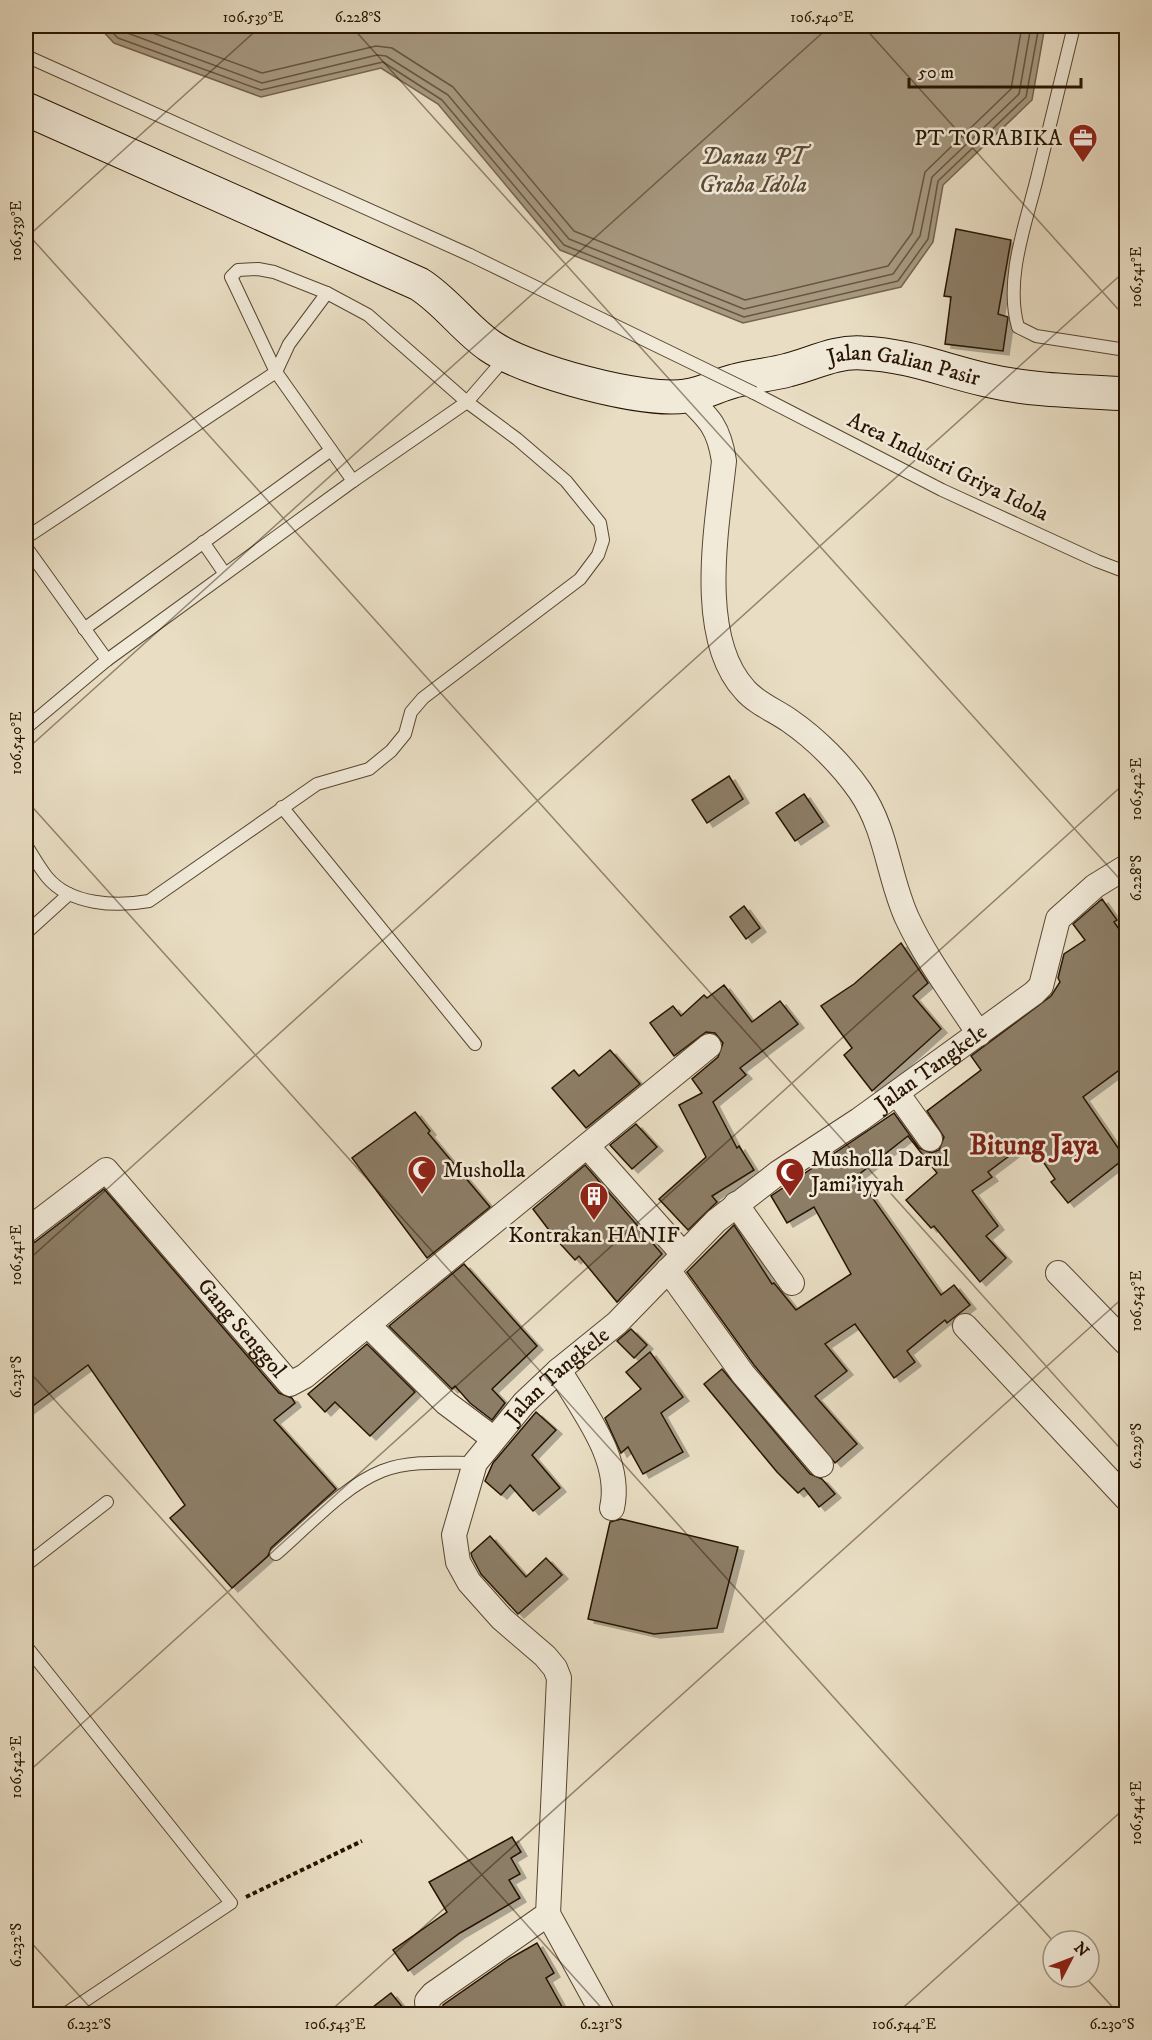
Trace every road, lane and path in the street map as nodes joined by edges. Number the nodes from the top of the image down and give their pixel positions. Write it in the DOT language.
graph roads {
  1 [pos="1074,26"];
  2 [pos="26,56"];
  3 [pos="26,109"];
  4 [pos="327,293"];
  5 [pos="1126,351"];
  6 [pos="507,356"];
  7 [pos="276,372"];
  8 [pos="1126,394"];
  9 [pos="686,396"];
  10 [pos="467,402"];
  11 [pos="331,450"];
  12 [pos="353,481"];
  13 [pos="203,542"];
  14 [pos="26,545"];
  15 [pos="1126,572"];
  16 [pos="225,574"];
  17 [pos="84,629"];
  18 [pos="107,660"];
  19 [pos="26,728"];
  20 [pos="282,807"];
  21 [pos="26,845"];
  22 [pos="1126,867"];
  23 [pos="69,894"];
  24 [pos="26,933"];
  25 [pos="979,1034"];
  26 [pos="475,1044"];
  27 [pos="709,1046"];
  28 [pos="897,1093"];
  29 [pos="930,1139"];
  30 [pos="588,1147"];
  31 [pos="736,1204"];
  32 [pos="26,1231"];
  33 [pos="676,1262"];
  34 [pos="1058,1273"];
  35 [pos="792,1283"];
  36 [pos="368,1325"];
  37 [pos="965,1326"];
  38 [pos="1126,1343"];
  39 [pos="559,1370"];
  40 [pos="494,1439"];
  41 [pos="475,1463"];
  42 [pos="821,1465"];
  43 [pos="1126,1498"];
  44 [pos="107,1502"];
  45 [pos="612,1508"];
  46 [pos="276,1554"];
  47 [pos="26,1565"];
  48 [pos="26,1646"];
  49 [pos="362,1841"];
  50 [pos="231,1903"];
  51 [pos="548,1914"];
  52 [pos="65,2014"];
  53 [pos="428,2014"];
  54 [pos="603,2014"];
  1 -- 5 [label="lane"];
  2 -- 15 [label="lane, Area Industri Griya Idola, bridge"];
  3 -- 6 [label="street"];
  4 -- 7 [label="lane"];
  4 -- 7 [label="lane"];
  4 -- 10 [label="lane"];
  6 -- 9 [label="street"];
  6 -- 10 [label="lane"];
  7 -- 11 [label="lane"];
  7 -- 14 [label="lane"];
  8 -- 9 [label="street, Jalan Galian Pasir"];
  9 -- 25 [label="street"];
  10 -- 12 [label="lane"];
  10 -- 20 [label="lane"];
  11 -- 12 [label="lane"];
  11 -- 13 [label="lane"];
  12 -- 16 [label="lane"];
  13 -- 16 [label="lane"];
  13 -- 17 [label="lane"];
  14 -- 17 [label="lane"];
  16 -- 18 [label="lane"];
  17 -- 18 [label="lane"];
  18 -- 19 [label="lane"];
  20 -- 23 [label="lane"];
  20 -- 26 [label="lane"];
  21 -- 23 [label="lane"];
  22 -- 25 [label="street, Jalan Tangkele"];
  23 -- 24 [label="lane"];
  25 -- 28 [label="street, Jalan Tangkele"];
  27 -- 30 [label="street, Gang Senggol"];
  28 -- 29 [label="street"];
  28 -- 31 [label="street, Jalan Tangkele"];
  30 -- 33 [label="street"];
  30 -- 36 [label="street, Gang Senggol"];
  31 -- 33 [label="street, Jalan Tangkele"];
  31 -- 35 [label="street"];
  32 -- 36 [label="street, Gang Senggol"];
  33 -- 39 [label="street, Jalan Tangkele"];
  33 -- 42 [label="street"];
  34 -- 38 [label="street"];
  36 -- 40 [label="street"];
  37 -- 43 [label="street"];
  39 -- 40 [label="street, Jalan Tangkele"];
  39 -- 45 [label="street"];
  40 -- 41 [label="street, Jalan Tangkele"];
  41 -- 46 [label="lane"];
  41 -- 51 [label="street, Jalan Tangkele"];
  44 -- 47 [label="lane"];
  48 -- 50 [label="lane"];
  49 -- 50 [label="path"];
  50 -- 52 [label="lane"];
  51 -- 53 [label="street"];
  51 -- 54 [label="street"];
}
